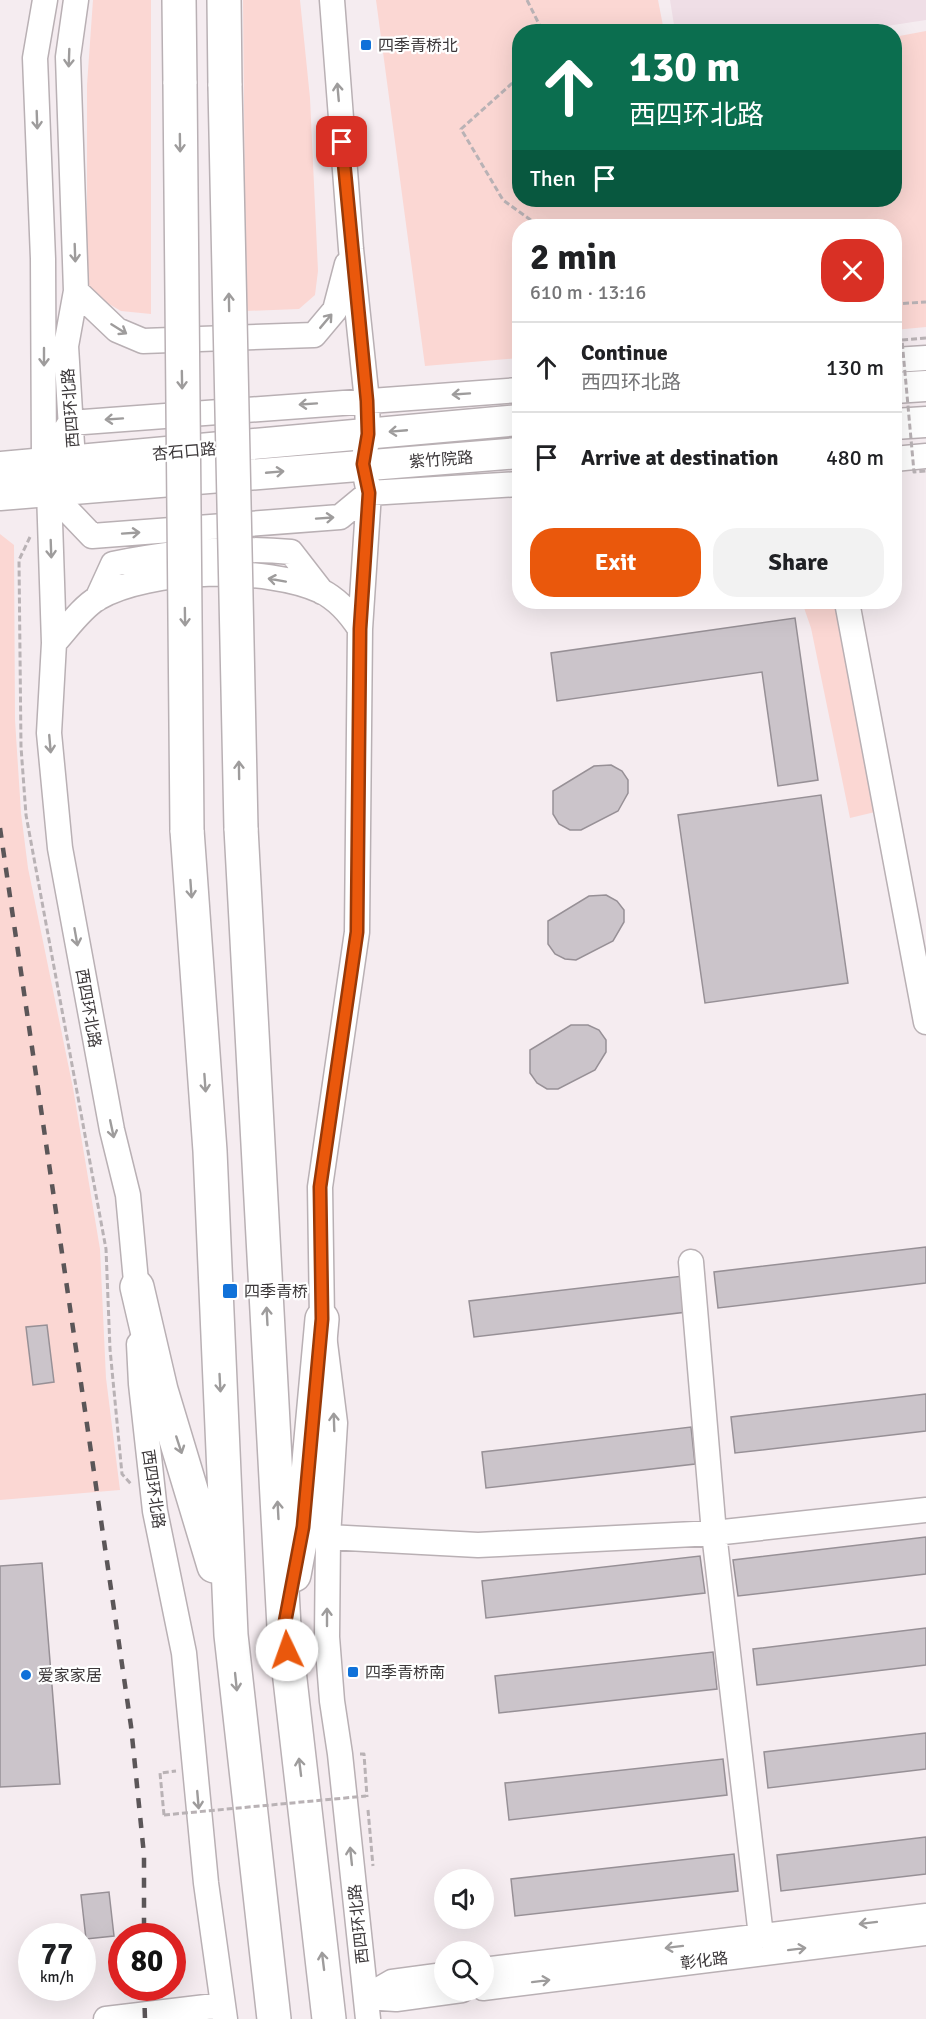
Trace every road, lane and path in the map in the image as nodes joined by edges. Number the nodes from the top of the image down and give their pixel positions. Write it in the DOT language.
graph roads {
  1 [pos="45,0"];
  2 [pos="76,0"];
  3 [pos="178,0"];
  4 [pos="224,0"];
  5 [pos="332,0"];
  6 [pos="527,0"];
  7 [pos="539,24"];
  8 [pos="512,83"];
  9 [pos="512,206"];
  10 [pos="513,207"];
  11 [pos="529,219"];
  12 [pos="351,249"];
  13 [pos="43,259"];
  14 [pos="76,291"];
  15 [pos="926,302"];
  16 [pos="902,304"];
  17 [pos="926,338"];
  18 [pos="66,346"];
  19 [pos="926,358"];
  20 [pos="902,360"];
  21 [pos="926,386"];
  22 [pos="902,388"];
  23 [pos="512,391"];
  24 [pos="367,401"];
  25 [pos="512,421"];
  26 [pos="926,422"];
  27 [pos="70,423"];
  28 [pos="902,424"];
  29 [pos="368,434"];
  30 [pos="512,453"];
  31 [pos="926,456"];
  32 [pos="902,458"];
  33 [pos="73,461"];
  34 [pos="363,464"];
  35 [pos="0,467"];
  36 [pos="926,471"];
  37 [pos="47,478"];
  38 [pos="512,484"];
  39 [pos="369,493"];
  40 [pos="0,495"];
  41 [pos="32,531"];
  42 [pos="848,609"];
  43 [pos="360,629"];
  44 [pos="54,643"];
  45 [pos="926,1022"];
  46 [pos="691,1262"];
  47 [pos="137,1287"];
  48 [pos="322,1319"];
  49 [pos="926,1510"];
  50 [pos="155,1511"];
  51 [pos="714,1533"];
  52 [pos="328,1537"];
  53 [pos="284,1627"];
  54 [pos="231,1635"];
  55 [pos="364,1754"];
  56 [pos="160,1773"];
  57 [pos="366,1796"];
  58 [pos="374,1860"];
  59 [pos="926,1916"];
  60 [pos="926,1933"];
  61 [pos="762,1945"];
  62 [pos="494,1969"];
  63 [pos="434,1976"];
  64 [pos="494,1986"];
  65 [pos="434,1994"];
  66 [pos="367,2008"];
  67 [pos="224,2012"];
  68 [pos="106,2019"];
  69 [pos="274,2019"];
  70 [pos="329,2019"];
  1 -- 13 [label="street, 西四环北路, one-way"];
  2 -- 14 [label="street, 西四环北路, one-way"];
  3 -- 54 [label="highway, one-way, bridge"];
  53 -- 4 [label="highway, one-way, bridge"];
  12 -- 5 [label="street, 西四环北路, one-way"];
  6 -- 7 [label="path"];
  8 -- 9 [label="path"];
  10 -- 11 [label="path"];
  14 -- 12 [label="street, one-way"];
  12 -- 24 [label="street, 西四环北路"];
  13 -- 18 [label="street"];
  13 -- 37 [label="street, 西四环北路, one-way"];
  14 -- 18 [label="street, 西四环北路"];
  15 -- 16 [label="path"];
  17 -- 36 [label="path, bridge"];
  18 -- 27 [label="street, 西四环北路"];
  19 -- 20 [label="street"];
  21 -- 22 [label="main road"];
  23 -- 24 [label="street, one-way"];
  24 -- 27 [label="street, one-way"];
  24 -- 29 [label="street, 西四环北路"];
  25 -- 29 [label="main road, 紫竹院路, one-way"];
  26 -- 28 [label="main road"];
  27 -- 33 [label="street, 西四环北路"];
  27 -- 37 [label="street"];
  29 -- 33 [label="main road, 杏石口路"];
  29 -- 34 [label="street, 西四环北路"];
  30 -- 34 [label="main road, 紫竹院路"];
  31 -- 32 [label="street"];
  33 -- 37 [label="main road, 杏石口路"];
  37 -- 34 [label="main road, 杏石口路, one-way"];
  34 -- 39 [label="street, 西四环北路"];
  35 -- 37 [label="main road, 杏石口路"];
  37 -- 39 [label="street, one-way"];
  37 -- 40 [label="main road, 杏石口路"];
  37 -- 44 [label="street, 西四环北路, one-way"];
  38 -- 39 [label="street, 紫竹院路"];
  39 -- 43 [label="street, 西四环北路"];
  41 -- 50 [label="path"];
  42 -- 45 [label="street"];
  43 -- 44 [label="street, one-way"];
  43 -- 48 [label="street, 西四环北路"];
  44 -- 47 [label="street, 西四环北路, one-way"];
  46 -- 51 [label="street"];
  47 -- 50 [label="street, 西四环北路"];
  47 -- 54 [label="highway, one-way"];
  52 -- 48 [label="street, 西四环北路, one-way"];
  48 -- 53 [label="highway"];
  49 -- 51 [label="street"];
  50 -- 67 [label="street, 西四环北路, one-way"];
  51 -- 52 [label="street"];
  51 -- 61 [label="street"];
  66 -- 52 [label="street, 西四环北路, one-way"];
  70 -- 53 [label="highway, one-way"];
  54 -- 69 [label="highway, one-way"];
  55 -- 57 [label="path"];
  56 -- 57 [label="path, bridge"];
  57 -- 58 [label="path"];
  59 -- 61 [label="street, 彰化路, one-way"];
  61 -- 60 [label="street, 彰化路, one-way"];
  61 -- 62 [label="street, 彰化路, one-way"];
  64 -- 61 [label="street, 彰化路, one-way"];
  63 -- 66 [label="street"];
  65 -- 66 [label="street"];
  67 -- 68 [label="street"];
}
